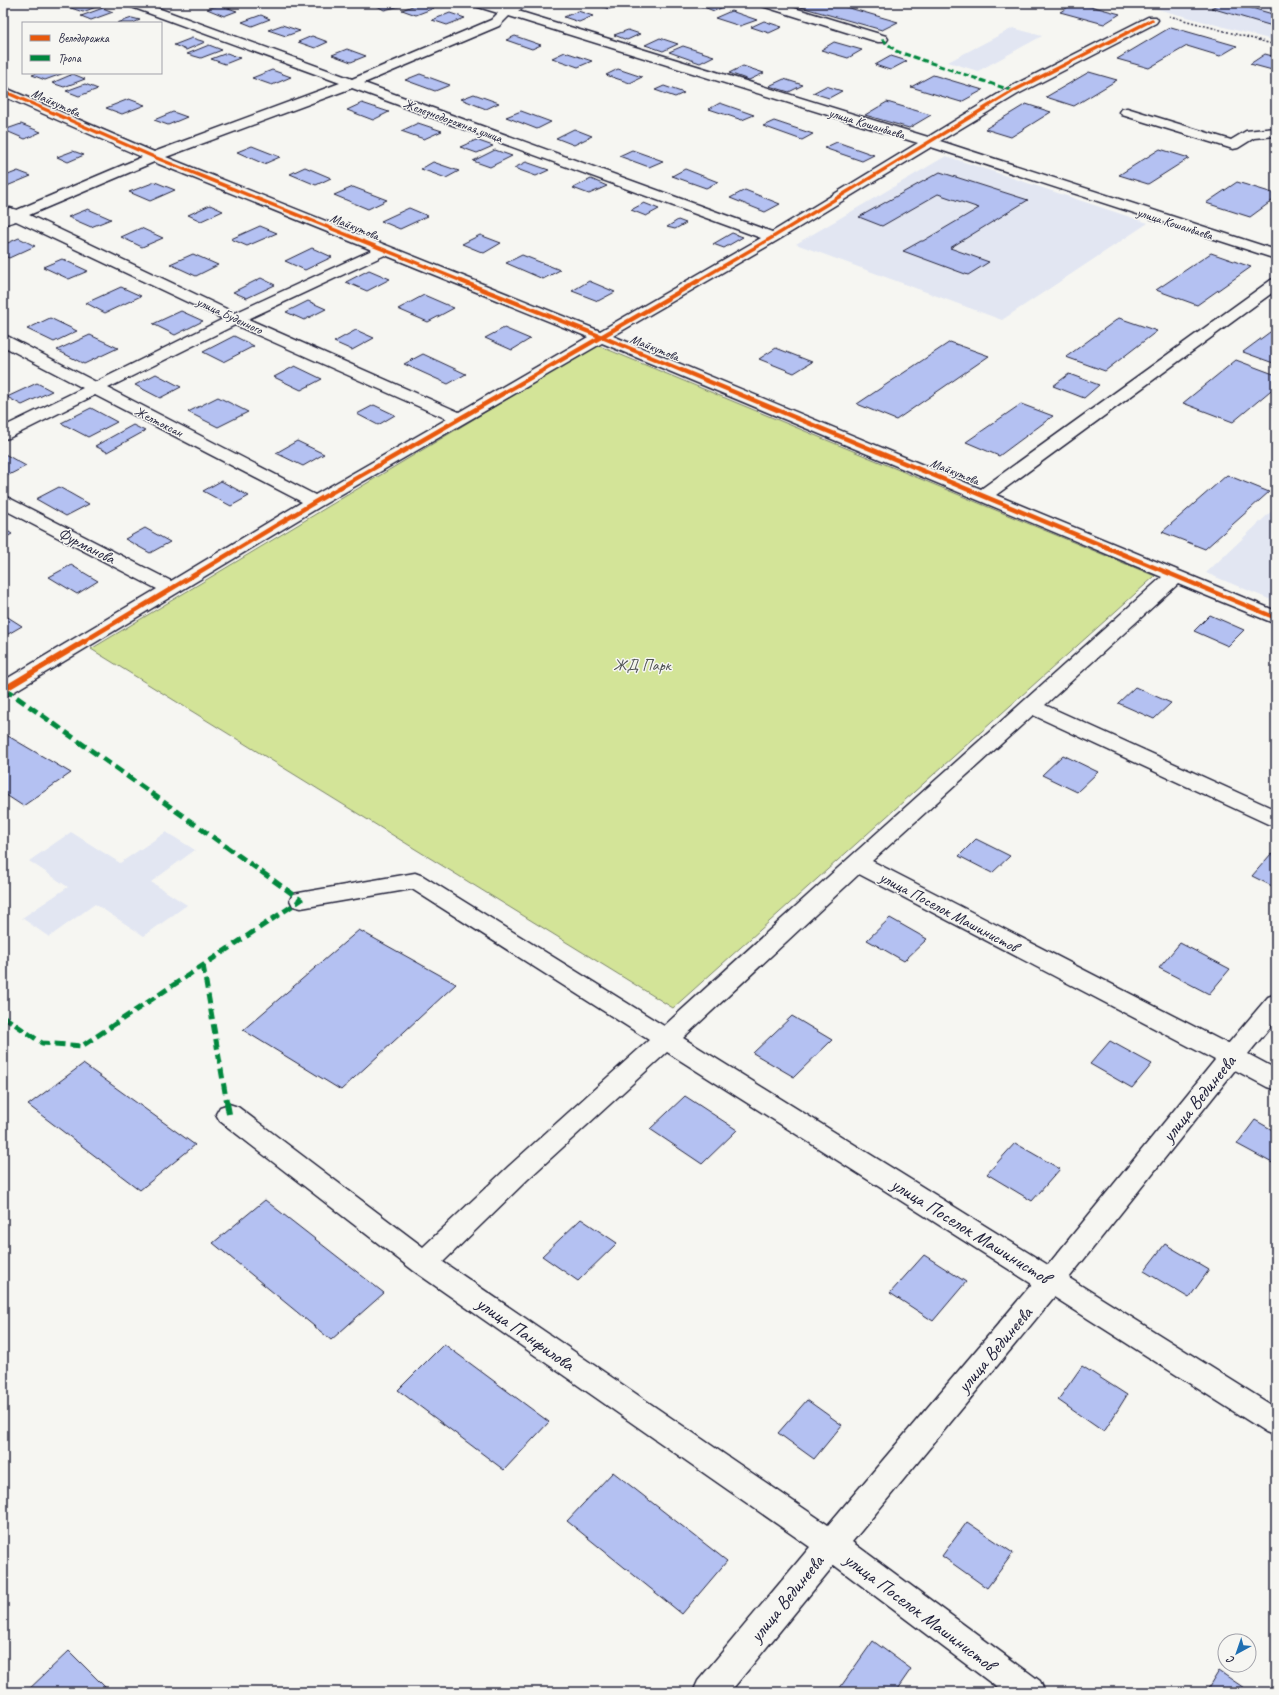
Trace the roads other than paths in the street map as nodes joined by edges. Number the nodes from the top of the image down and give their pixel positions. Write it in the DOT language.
graph roads {
  1 [pos="133,3"];
  2 [pos="479,3"];
  3 [pos="528,3"];
  4 [pos="766,3"];
  5 [pos="507,12"];
  6 [pos="1147,14"];
  7 [pos="882,39"];
  8 [pos="353,83"];
  9 [pos="3,91"];
  10 [pos="1127,112"];
  11 [pos="1276,132"];
  12 [pos="930,142"];
  13 [pos="154,157"];
  14 [pos="8,215"];
  15 [pos="773,236"];
  16 [pos="383,250"];
  17 [pos="1276,256"];
  18 [pos="1276,283"];
  19 [pos="235,319"];
  20 [pos="602,337"];
  21 [pos="3,340"];
  22 [pos="94,388"];
  23 [pos="459,418"];
  24 [pos="3,434"];
  25 [pos="984,495"];
  26 [pos="3,502"];
  27 [pos="315,502"];
  28 [pos="1175,576"];
  29 [pos="170,588"];
  30 [pos="1276,618"];
  31 [pos="4,689"];
  32 [pos="1031,706"];
  33 [pos="1276,820"];
  34 [pos="857,863"];
  35 [pos="301,900"];
  36 [pos="1276,1003"];
  37 [pos="666,1039"];
  38 [pos="1230,1058"];
  39 [pos="1276,1080"];
  40 [pos="229,1114"];
  41 [pos="424,1263"];
  42 [pos="1052,1281"];
  43 [pos="1276,1423"];
  44 [pos="830,1544"];
  45 [pos="709,1692"];
  46 [pos="1029,1692"];
  1 -- 8 [label="street, Железнодорожная улица"];
  2 -- 5 [label="street, улица Кошанбаева"];
  3 -- 5 [label="street"];
  4 -- 7 [label="street"];
  5 -- 8 [label="street"];
  5 -- 12 [label="street, улица Кошанбаева"];
  6 -- 12 [label="street"];
  8 -- 13 [label="street"];
  8 -- 15 [label="street, Железнодорожная улица"];
  9 -- 13 [label="street, Майкутова"];
  10 -- 11 [label="street"];
  12 -- 15 [label="street"];
  12 -- 17 [label="street, улица Кошанбаева"];
  13 -- 14 [label="street"];
  13 -- 16 [label="street, Майкутова"];
  14 -- 19 [label="street, улица Буденного"];
  15 -- 20 [label="street"];
  16 -- 19 [label="street"];
  16 -- 20 [label="street, Майкутова"];
  18 -- 25 [label="street"];
  19 -- 22 [label="street"];
  19 -- 23 [label="street, улица Буденного"];
  20 -- 23 [label="street"];
  20 -- 25 [label="street, Майкутова"];
  21 -- 22 [label="street, Желтоксан"];
  22 -- 24 [label="street"];
  22 -- 27 [label="street, Желтоксан"];
  23 -- 27 [label="street"];
  25 -- 28 [label="street, Майкутова"];
  26 -- 29 [label="street, Фурманова"];
  27 -- 29 [label="street"];
  28 -- 30 [label="street, Майкутова"];
  28 -- 32 [label="street"];
  29 -- 31 [label="street"];
  32 -- 33 [label="street"];
  32 -- 34 [label="street"];
  34 -- 37 [label="street"];
  34 -- 38 [label="street, улица Поселок Машинистов"];
  35 -- 37 [label="street, улица Поселок Машинистов"];
  36 -- 38 [label="street, улица Вединеева"];
  37 -- 41 [label="street"];
  37 -- 42 [label="street, улица Поселок Машинистов"];
  38 -- 39 [label="street, улица Поселок Машинистов"];
  38 -- 42 [label="street, улица Вединеева"];
  40 -- 41 [label="street, улица Панфилова"];
  41 -- 44 [label="street, улица Панфилова"];
  42 -- 43 [label="street, улица Поселок Машинистов"];
  42 -- 44 [label="street, улица Вединеева"];
  44 -- 45 [label="street, улица Вединеева"];
  44 -- 46 [label="street, улица Поселок Машинистов"];
}
